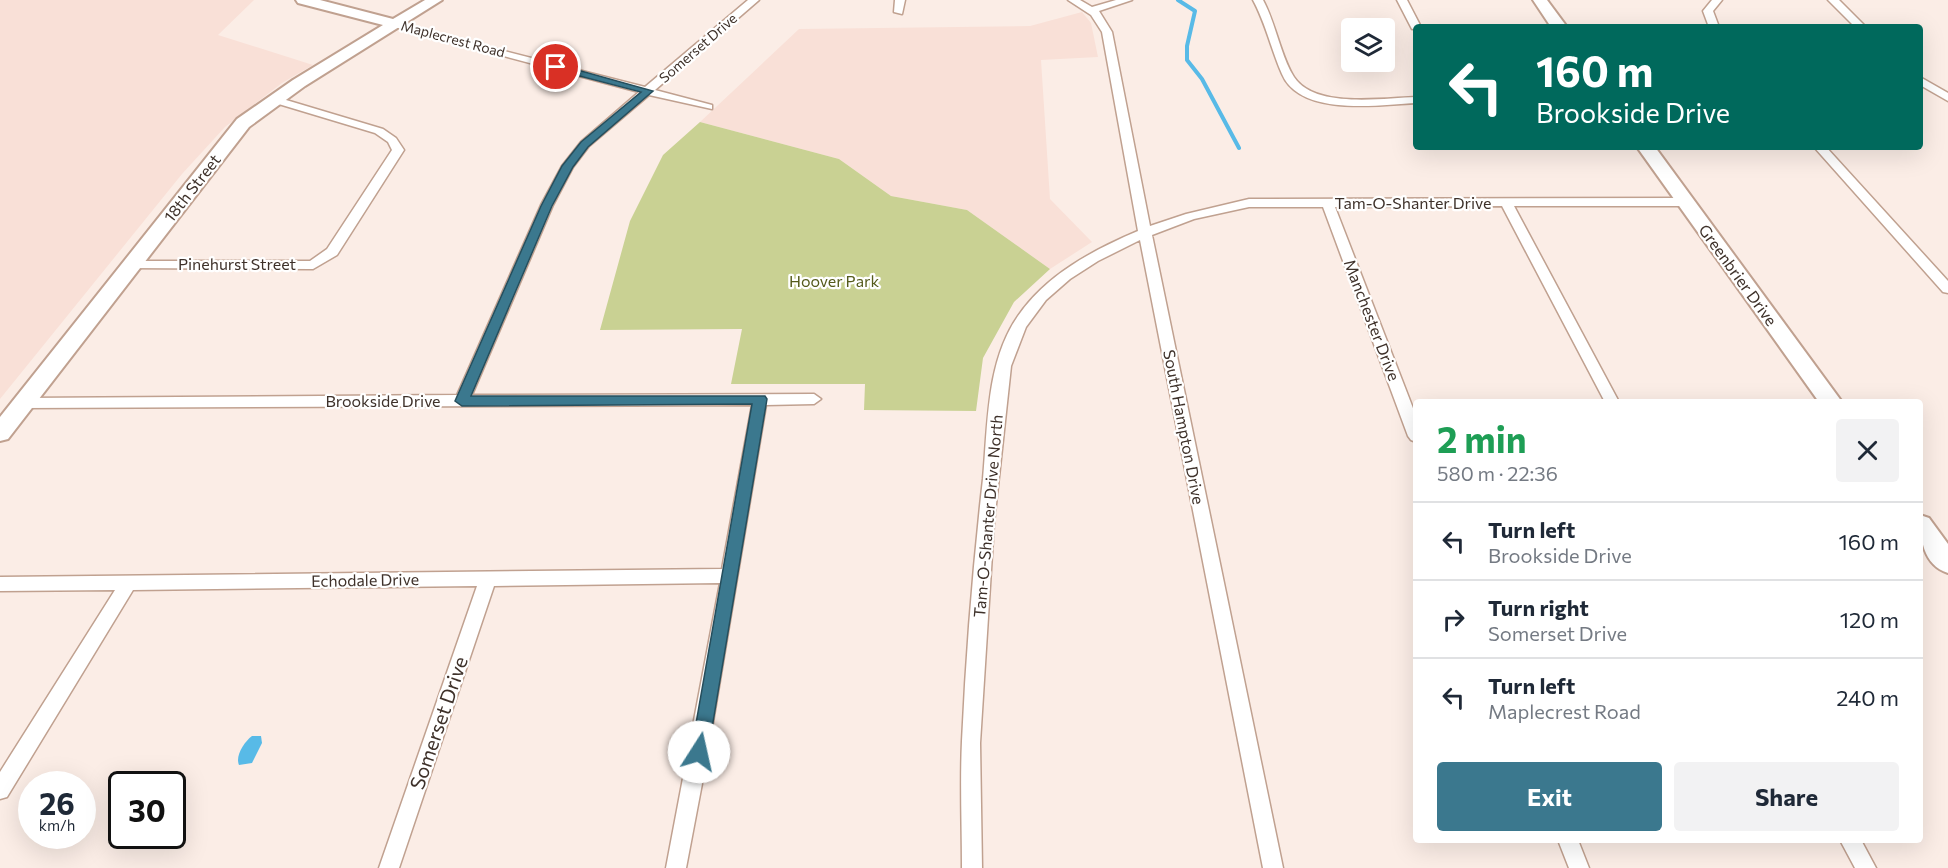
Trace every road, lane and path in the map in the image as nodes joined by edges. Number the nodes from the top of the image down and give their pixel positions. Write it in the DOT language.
graph roads {
  1 [pos="303,0"];
  2 [pos="435,0"];
  3 [pos="754,0"];
  4 [pos="900,0"];
  5 [pos="1073,0"];
  6 [pos="1127,0"];
  7 [pos="1258,0"];
  8 [pos="1402,0"];
  9 [pos="1539,0"];
  10 [pos="1717,0"];
  11 [pos="1833,0"];
  12 [pos="1091,10"];
  13 [pos="899,12"];
  14 [pos="395,24"];
  15 [pos="1414,24"];
  16 [pos="1557,24"];
  17 [pos="1713,24"];
  18 [pos="1858,24"];
  19 [pos="1923,82"];
  20 [pos="648,91"];
  21 [pos="1948,98"];
  22 [pos="276,100"];
  23 [pos="1413,100"];
  24 [pos="708,107"];
  25 [pos="1648,150"];
  26 [pos="1823,150"];
  27 [pos="1686,202"];
  28 [pos="1328,203"];
  29 [pos="1506,203"];
  30 [pos="1145,233"];
  31 [pos="132,265"];
  32 [pos="1933,272"];
  33 [pos="1948,272"];
  34 [pos="1948,289"];
  35 [pos="760,399"];
  36 [pos="814,399"];
  37 [pos="1610,399"];
  38 [pos="1829,399"];
  39 [pos="462,401"];
  40 [pos="24,403"];
  41 [pos="1413,428"];
  42 [pos="0,433"];
  43 [pos="1923,529"];
  44 [pos="1948,563"];
  45 [pos="729,576"];
  46 [pos="488,579"];
  47 [pos="129,582"];
  48 [pos="0,584"];
  49 [pos="0,790"];
  50 [pos="1569,843"];
  51 [pos="1852,843"];
  52 [pos="389,868"];
  53 [pos="676,868"];
  54 [pos="972,868"];
  55 [pos="1273,868"];
  56 [pos="1579,868"];
  57 [pos="1866,868"];
  1 -- 14 [label="street, Maplecrest Road"];
  2 -- 14 [label="street, 18th Street"];
  3 -- 20 [label="street, Somerset Drive"];
  4 -- 13 [label="street"];
  5 -- 12 [label="street, South Hampton Drive"];
  6 -- 12 [label="street"];
  7 -- 23 [label="street"];
  8 -- 15 [label="street"];
  9 -- 16 [label="street"];
  10 -- 17 [label="street"];
  11 -- 18 [label="street"];
  12 -- 30 [label="street, South Hampton Drive"];
  14 -- 20 [label="street, Maplecrest Road"];
  14 -- 22 [label="street, 18th Street"];
  19 -- 21 [label="street"];
  20 -- 24 [label="street, Maplecrest Road"];
  20 -- 39 [label="street, Somerset Drive"];
  22 -- 31 [label="street, 18th Street"];
  22 -- 31 [label="street, Pinehurst Street"];
  25 -- 27 [label="street, Greenbrier Drive"];
  26 -- 32 [label="street"];
  27 -- 29 [label="street, Tam-O-Shanter Drive"];
  27 -- 38 [label="street, Greenbrier Drive"];
  28 -- 29 [label="street, Tam-O-Shanter Drive"];
  28 -- 30 [label="street, Tam-O-Shanter Drive"];
  28 -- 41 [label="street, Manchester Drive"];
  29 -- 37 [label="street"];
  30 -- 54 [label="street, Tam-O-Shanter Drive North"];
  30 -- 55 [label="street, South Hampton Drive"];
  31 -- 40 [label="street, 18th Street"];
  32 -- 33 [label="street"];
  32 -- 34 [label="street"];
  35 -- 36 [label="street, Brookside Drive"];
  35 -- 39 [label="street, Brookside Drive"];
  35 -- 45 [label="street"];
  39 -- 40 [label="street, Brookside Drive"];
  40 -- 42 [label="street, 18th Street"];
  43 -- 44 [label="street"];
  45 -- 46 [label="street, Echodale Drive"];
  45 -- 53 [label="street"];
  46 -- 47 [label="street, Echodale Drive"];
  46 -- 52 [label="street, Somerset Drive"];
  47 -- 48 [label="street, Echodale Drive"];
  47 -- 49 [label="street"];
  50 -- 56 [label="street"];
  51 -- 57 [label="street"];
}
